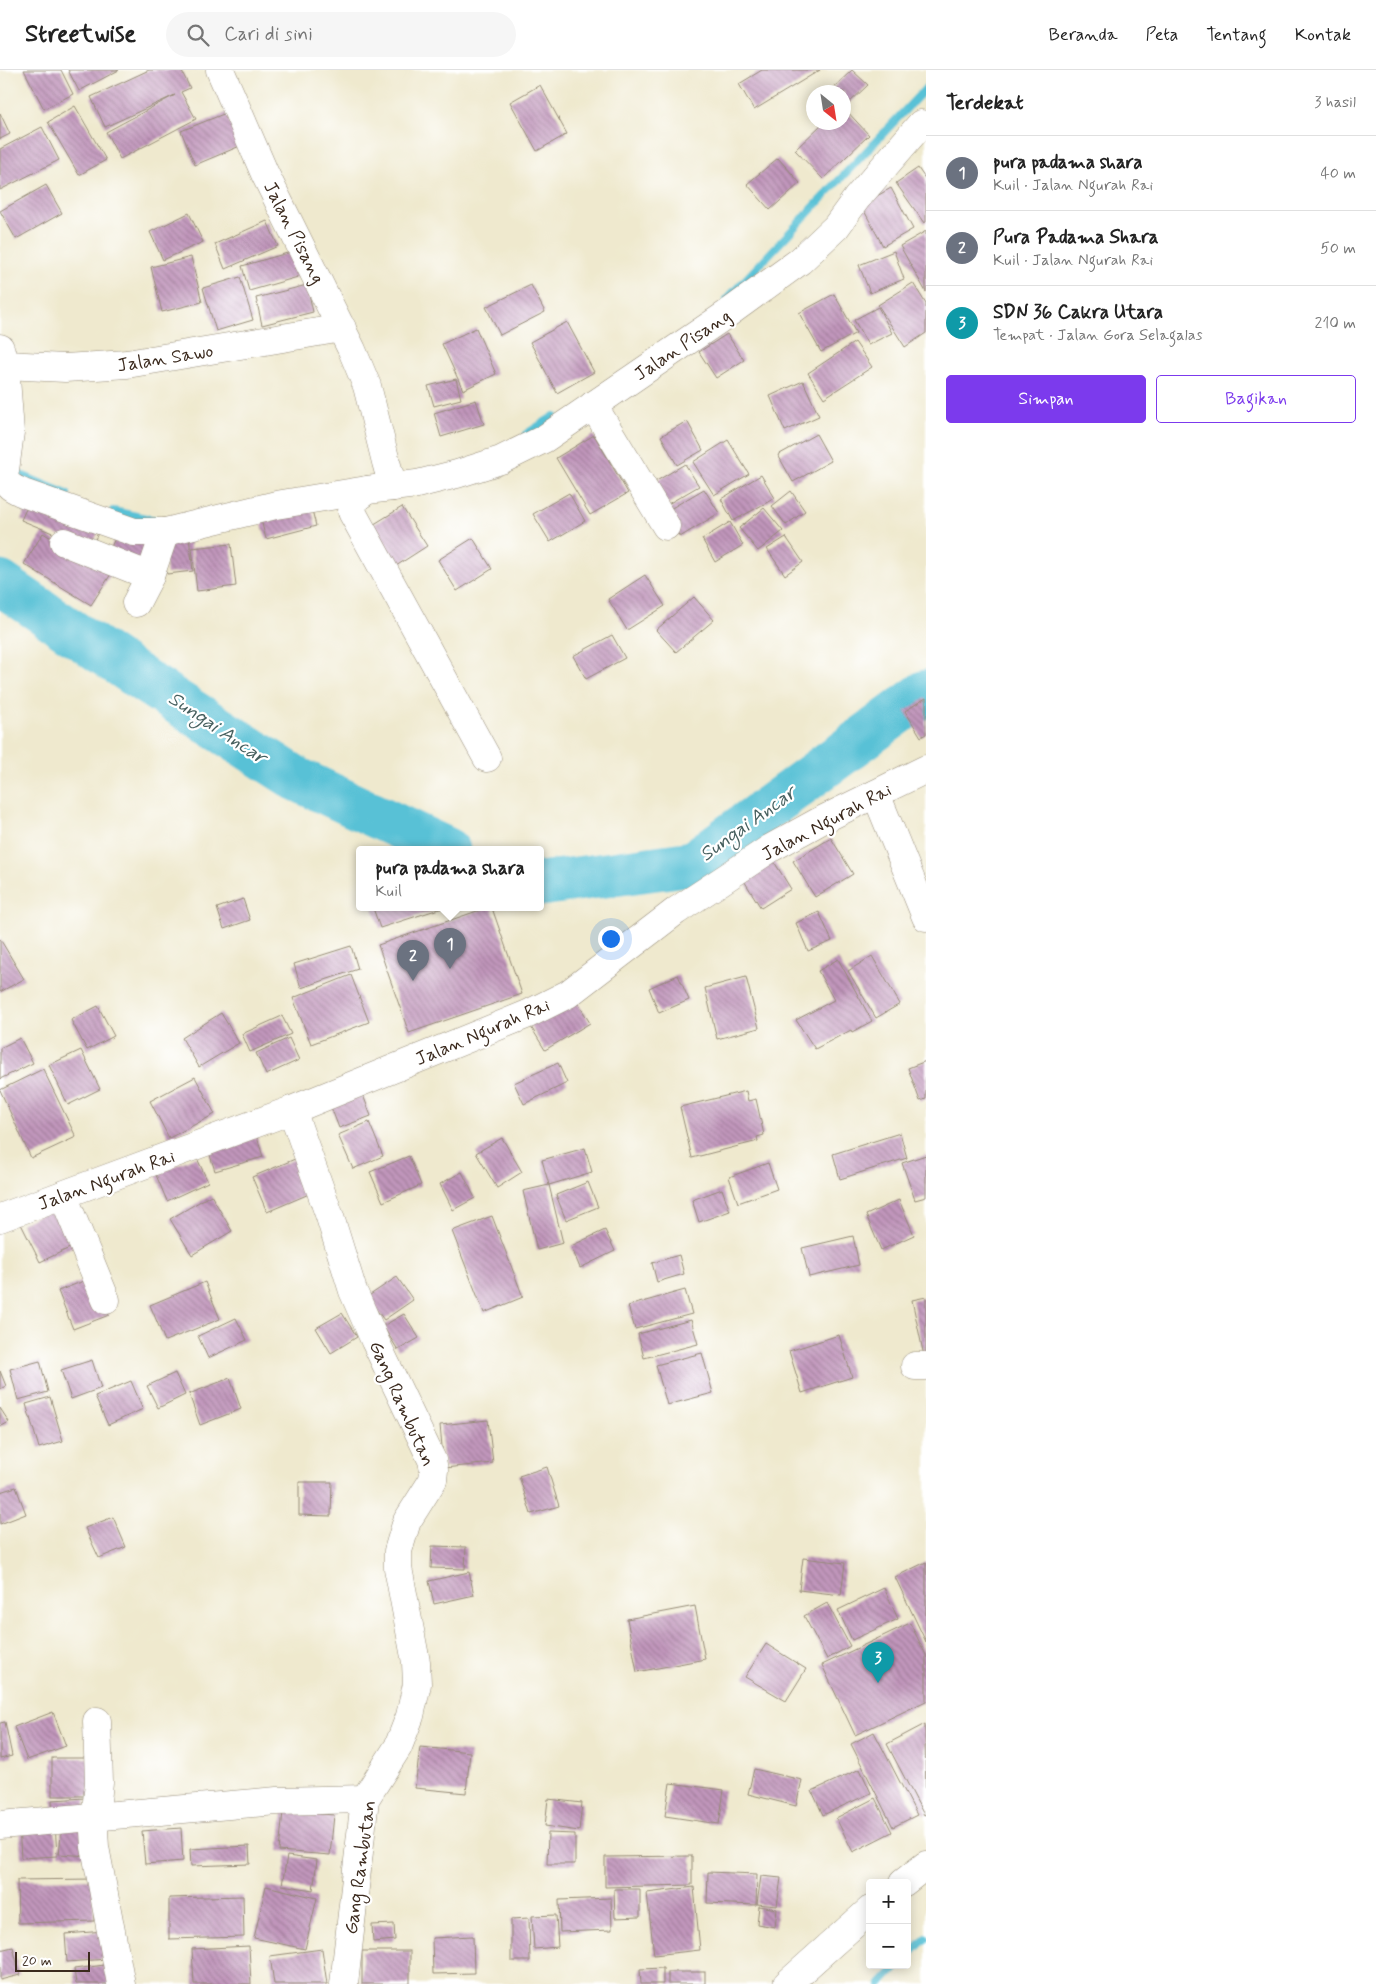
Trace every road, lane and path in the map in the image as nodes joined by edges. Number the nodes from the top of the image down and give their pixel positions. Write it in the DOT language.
graph roads {
  1 [pos="220,70"];
  2 [pos="921,124"];
  3 [pos="342,328"];
  4 [pos="2,360"];
  5 [pos="593,404"];
  6 [pos="390,476"];
  7 [pos="367,490"];
  8 [pos="666,526"];
  9 [pos="165,532"];
  10 [pos="64,542"];
  11 [pos="150,576"];
  12 [pos="136,603"];
  13 [pos="487,758"];
  14 [pos="926,769"];
  15 [pos="876,794"];
  16 [pos="926,917"];
  17 [pos="292,1110"];
  18 [pos="63,1195"];
  19 [pos="0,1218"];
  20 [pos="106,1300"];
  21 [pos="97,1721"];
  22 [pos="365,1799"];
  23 [pos="96,1818"];
  24 [pos="0,1825"];
  25 [pos="926,1865"];
  26 [pos="908,1879"];
  27 [pos="866,1914"];
  28 [pos="121,1984"];
  29 [pos="344,1984"];
  30 [pos="787,1984"];
  1 -- 3 [label="street, Jalan Pisang"];
  2 -- 5 [label="street, Jalan Pisang"];
  3 -- 4 [label="street, Jalan Sawo"];
  3 -- 6 [label="street, Jalan Pisang"];
  4 -- 9 [label="street"];
  5 -- 6 [label="street, Jalan Pisang"];
  5 -- 8 [label="street"];
  6 -- 7 [label="street"];
  7 -- 9 [label="street"];
  7 -- 13 [label="street"];
  9 -- 11 [label="street"];
  10 -- 11 [label="street"];
  11 -- 12 [label="street"];
  14 -- 15 [label="street, Jalan Ngurah Rai"];
  15 -- 16 [label="street"];
  15 -- 17 [label="street, Jalan Ngurah Rai"];
  17 -- 18 [label="street, Jalan Ngurah Rai"];
  17 -- 22 [label="street, Gang Rambutan"];
  18 -- 19 [label="street, Jalan Ngurah Rai"];
  18 -- 20 [label="street"];
  21 -- 23 [label="street"];
  22 -- 23 [label="street"];
  22 -- 29 [label="street, Gang Rambutan"];
  23 -- 24 [label="street"];
  23 -- 28 [label="street"];
  25 -- 26 [label="street"];
  27 -- 30 [label="street"];
}
